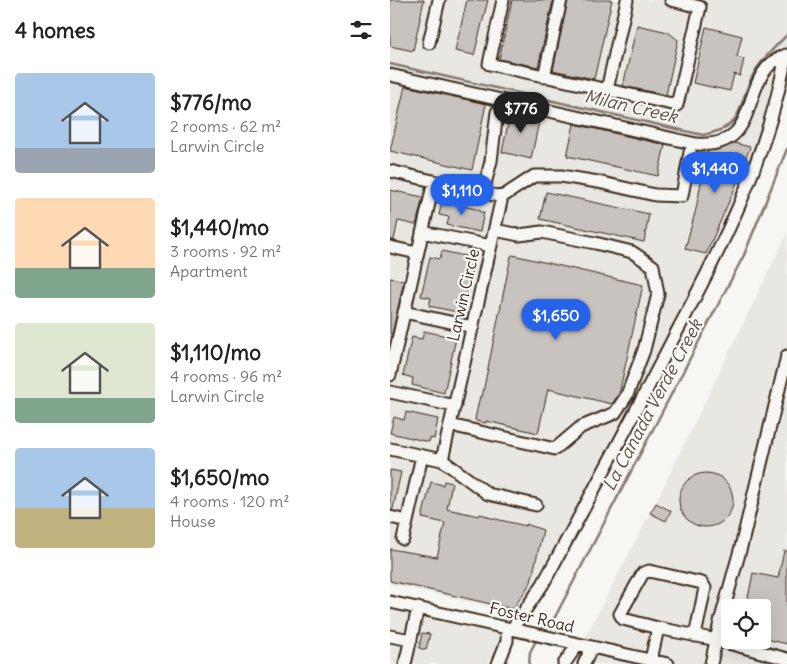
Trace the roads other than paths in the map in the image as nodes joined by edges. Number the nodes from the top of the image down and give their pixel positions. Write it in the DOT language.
graph roads {
  1 [pos="439,0"];
  2 [pos="504,0"];
  3 [pos="561,0"];
  4 [pos="627,0"];
  5 [pos="671,0"];
  6 [pos="429,43"];
  7 [pos="390,74"];
  8 [pos="544,77"];
  9 [pos="607,90"];
  10 [pos="497,112"];
  11 [pos="690,152"];
  12 [pos="390,171"];
  13 [pos="434,181"];
  14 [pos="483,192"];
  15 [pos="502,197"];
  16 [pos="495,230"];
  17 [pos="422,232"];
  18 [pos="491,246"];
  19 [pos="390,247"];
  20 [pos="418,253"];
  21 [pos="404,312"];
  22 [pos="473,327"];
  23 [pos="787,356"];
  24 [pos="390,374"];
  25 [pos="390,392"];
  26 [pos="455,406"];
  27 [pos="450,425"];
  28 [pos="390,449"];
  29 [pos="422,456"];
  30 [pos="442,460"];
  31 [pos="536,505"];
  32 [pos="390,517"];
  33 [pos="407,521"];
  34 [pos="403,539"];
  35 [pos="390,602"];
  36 [pos="418,608"];
  37 [pos="658,628"];
  38 [pos="512,629"];
  39 [pos="390,636"];
  40 [pos="695,636"];
  41 [pos="410,640"];
  42 [pos="717,640"];
  43 [pos="575,643"];
  44 [pos="592,647"];
  45 [pos="787,659"];
  46 [pos="651,660"];
  47 [pos="405,664"];
  48 [pos="498,664"];
  49 [pos="564,664"];
  50 [pos="584,664"];
  51 [pos="668,664"];
  52 [pos="711,664"];
  1 -- 6 [label="street"];
  2 -- 8 [label="street"];
  3 -- 8 [label="street"];
  4 -- 9 [label="street"];
  5 -- 9 [label="street"];
  7 -- 38 [label="street"];
  8 -- 9 [label="street"];
  10 -- 14 [label="street"];
  11 -- 15 [label="street"];
  12 -- 13 [label="street"];
  13 -- 14 [label="street"];
  13 -- 17 [label="street"];
  14 -- 15 [label="street"];
  15 -- 16 [label="street, Larwin Circle"];
  16 -- 18 [label="street, Larwin Circle"];
  16 -- 27 [label="street"];
  17 -- 18 [label="street"];
  17 -- 20 [label="street"];
  18 -- 22 [label="street, Larwin Circle"];
  19 -- 20 [label="street"];
  20 -- 21 [label="street"];
  21 -- 22 [label="street"];
  21 -- 24 [label="street"];
  22 -- 26 [label="street, Larwin Circle"];
  23 -- 42 [label="street"];
  25 -- 26 [label="street"];
  26 -- 27 [label="street, Larwin Circle"];
  27 -- 30 [label="street, Larwin Circle"];
  28 -- 29 [label="street"];
  29 -- 30 [label="street"];
  29 -- 33 [label="street"];
  30 -- 31 [label="street"];
  32 -- 33 [label="street"];
  33 -- 34 [label="street"];
  35 -- 36 [label="street, Foster Road"];
  36 -- 38 [label="street, Foster Road"];
  36 -- 41 [label="street"];
  37 -- 40 [label="street"];
  37 -- 40 [label="street"];
  37 -- 46 [label="street"];
  38 -- 43 [label="street, Foster Road"];
  38 -- 48 [label="street"];
  39 -- 41 [label="street"];
  40 -- 42 [label="street"];
  41 -- 47 [label="street"];
  42 -- 45 [label="street"];
  42 -- 52 [label="street"];
  43 -- 44 [label="street, Foster Road"];
  43 -- 49 [label="street"];
  44 -- 46 [label="street, Foster Road"];
  44 -- 50 [label="street"];
  46 -- 51 [label="street, Foster Road"];
}
